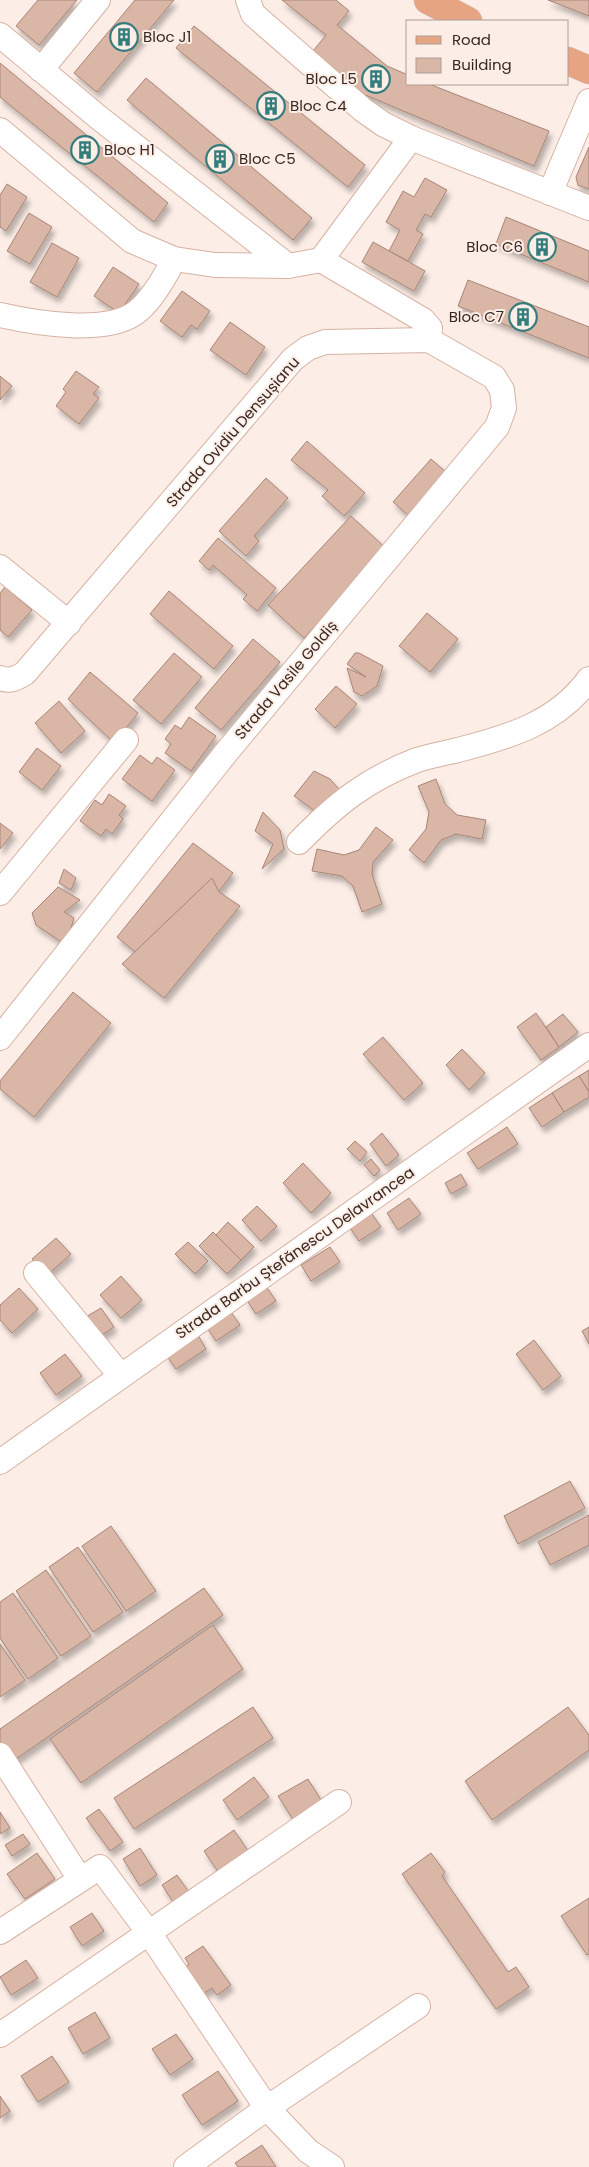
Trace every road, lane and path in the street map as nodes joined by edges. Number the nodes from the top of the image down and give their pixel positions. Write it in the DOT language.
graph roads {
  1 [pos="98,0"];
  2 [pos="248,0"];
  3 [pos="428,0"];
  4 [pos="466,20"];
  5 [pos="0,36"];
  6 [pos="569,61"];
  7 [pos="41,70"];
  8 [pos="589,70"];
  9 [pos="589,101"];
  10 [pos="0,130"];
  11 [pos="411,138"];
  12 [pos="550,193"];
  13 [pos="589,208"];
  14 [pos="174,260"];
  15 [pos="321,260"];
  16 [pos="288,266"];
  17 [pos="0,315"];
  18 [pos="428,340"];
  19 [pos="0,567"];
  20 [pos="68,623"];
  21 [pos="0,678"];
  22 [pos="589,679"];
  23 [pos="126,740"];
  24 [pos="299,842"];
  25 [pos="0,893"];
  26 [pos="0,1038"];
  27 [pos="589,1045"];
  28 [pos="36,1273"];
  29 [pos="121,1376"];
  30 [pos="0,1462"];
  31 [pos="0,1755"];
  32 [pos="339,1802"];
  33 [pos="80,1879"];
  34 [pos="0,1932"];
  35 [pos="150,1933"];
  36 [pos="418,2006"];
  37 [pos="0,2035"];
  38 [pos="267,2108"];
  39 [pos="186,2167"];
  40 [pos="332,2167"];
  1 -- 7 [label="street"];
  2 -- 11 [label="street"];
  3 -- 4 [label="main road"];
  5 -- 7 [label="street"];
  6 -- 8 [label="main road"];
  7 -- 16 [label="street"];
  9 -- 12 [label="street"];
  10 -- 14 [label="street"];
  11 -- 12 [label="street"];
  11 -- 15 [label="street"];
  12 -- 13 [label="street"];
  14 -- 16 [label="street"];
  14 -- 17 [label="street"];
  15 -- 16 [label="street"];
  15 -- 18 [label="street"];
  18 -- 20 [label="street, Strada Ovidiu Densușianu"];
  18 -- 26 [label="street, Strada Vasile Goldiș"];
  19 -- 20 [label="street"];
  20 -- 21 [label="street, Strada Ovidiu Densușianu"];
  22 -- 24 [label="street"];
  23 -- 25 [label="street"];
  27 -- 29 [label="street, Strada Barbu Ștefănescu Delavrancea"];
  28 -- 29 [label="street"];
  29 -- 30 [label="street, Strada Barbu Ștefănescu Delavrancea"];
  31 -- 33 [label="street"];
  32 -- 35 [label="street"];
  33 -- 34 [label="street"];
  33 -- 35 [label="street"];
  35 -- 37 [label="street"];
  35 -- 38 [label="street"];
  36 -- 38 [label="street"];
  38 -- 39 [label="street"];
  38 -- 40 [label="street"];
}
